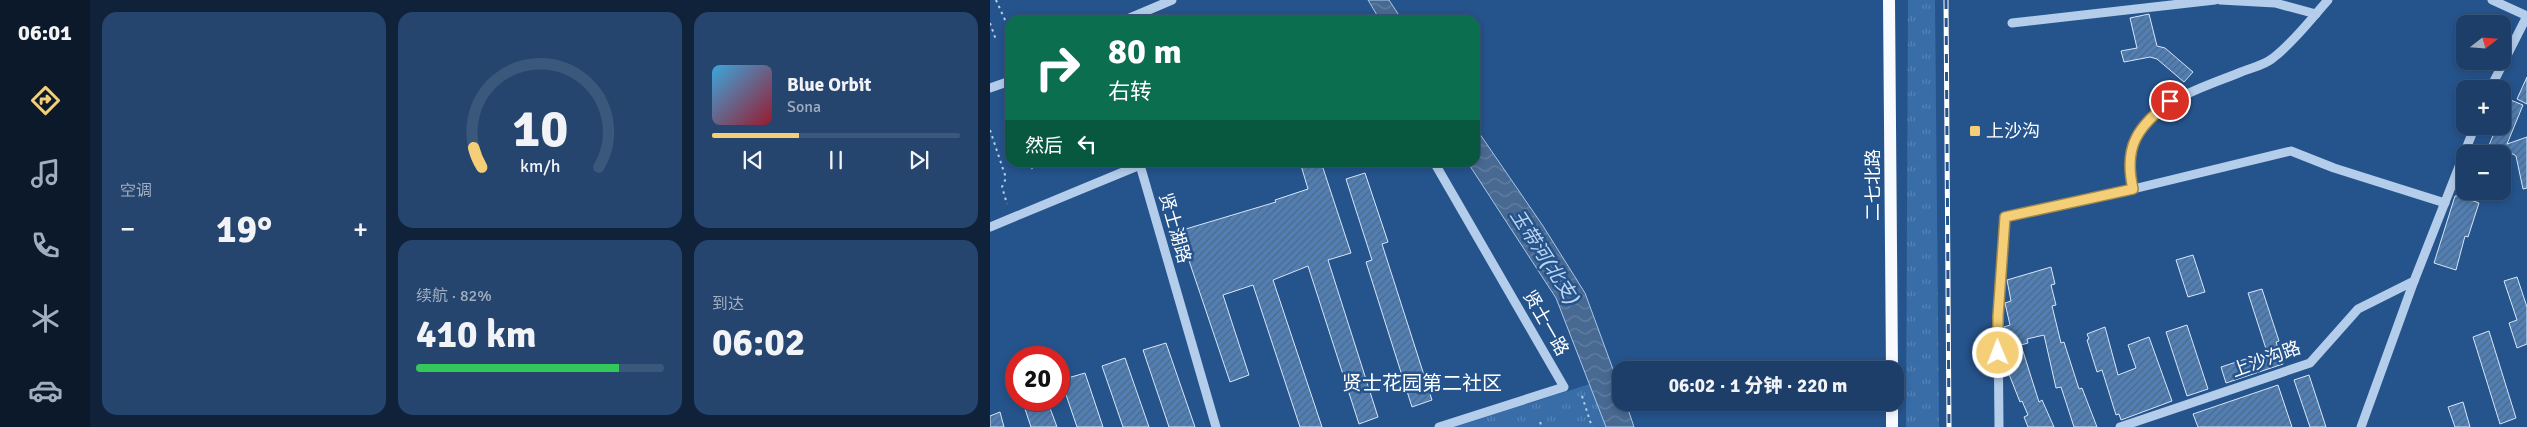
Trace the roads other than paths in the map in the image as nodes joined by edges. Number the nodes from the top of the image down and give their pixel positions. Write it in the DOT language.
graph roads {
  1 [pos="1172,0"];
  2 [pos="1889,0"];
  3 [pos="2215,0"];
  4 [pos="2220,0"];
  5 [pos="2328,0"];
  6 [pos="2492,0"];
  7 [pos="2162,3"];
  8 [pos="2316,14"];
  9 [pos="1137,15"];
  10 [pos="2527,16"];
  11 [pos="2012,23"];
  12 [pos="2495,80"];
  13 [pos="1005,82"];
  14 [pos="990,88"];
  15 [pos="2471,135"];
  16 [pos="1135,167"];
  17 [pos="1141,167"];
  18 [pos="1437,167"];
  19 [pos="2133,189"];
  20 [pos="2445,203"];
  21 [pos="990,227"];
  22 [pos="2414,281"];
  23 [pos="1892,361"];
  24 [pos="1892,411"];
  25 [pos="1216,427"];
  26 [pos="1439,427"];
  27 [pos="1892,427"];
  28 [pos="1999,427"];
  29 [pos="2120,427"];
  30 [pos="2361,427"];
  1 -- 9 [label="street"];
  2 -- 23 [label="main road, 二七北路"];
  3 -- 7 [label="street"];
  4 -- 8 [label="street"];
  5 -- 8 [label="street"];
  6 -- 10 [label="street"];
  7 -- 11 [label="street"];
  8 -- 19 [label="street"];
  10 -- 12 [label="street"];
  13 -- 14 [label="street"];
  15 -- 20 [label="street"];
  16 -- 21 [label="street, 贤士湖路"];
  17 -- 25 [label="street, 贤士湖路"];
  18 -- 26 [label="street, 贤士一路"];
  19 -- 20 [label="street"];
  19 -- 28 [label="street"];
  20 -- 22 [label="street"];
  22 -- 29 [label="street, 上沙沟路"];
  22 -- 30 [label="street"];
  24 -- 27 [label="main road"];
}
